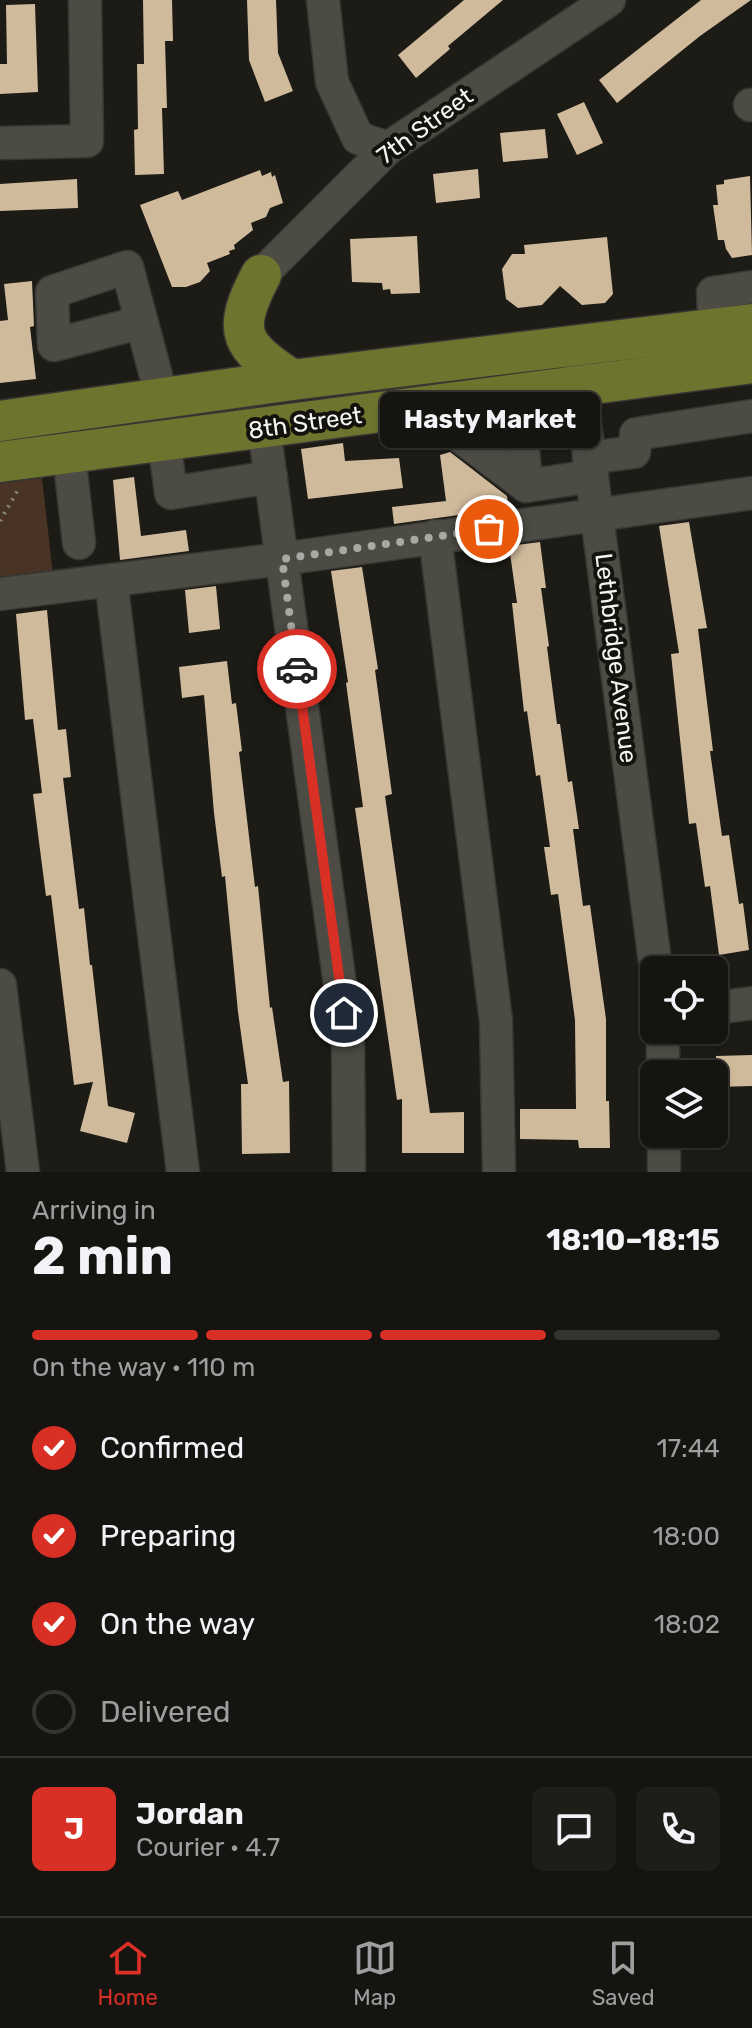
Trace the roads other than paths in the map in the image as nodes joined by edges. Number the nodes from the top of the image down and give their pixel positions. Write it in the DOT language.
graph roads {
  1 [pos="85,0"];
  2 [pos="323,0"];
  3 [pos="609,0"];
  4 [pos="0,143"];
  5 [pos="388,148"];
  6 [pos="261,275"];
  7 [pos="752,287"];
  8 [pos="142,322"];
  9 [pos="733,326"];
  10 [pos="752,363"];
  11 [pos="578,366"];
  12 [pos="292,380"];
  13 [pos="162,398"];
  14 [pos="752,416"];
  15 [pos="455,418"];
  16 [pos="0,421"];
  17 [pos="264,429"];
  18 [pos="164,441"];
  19 [pos="69,454"];
  20 [pos="0,462"];
  21 [pos="590,467"];
  22 [pos="271,477"];
  23 [pos="526,486"];
  24 [pos="751,502"];
  25 [pos="597,515"];
  26 [pos="435,536"];
  27 [pos="79,543"];
  28 [pos="282,559"];
  29 [pos="111,580"];
  30 [pos="0,594"];
  31 [pos="654,956"];
  32 [pos="0,985"];
  33 [pos="752,1003"];
  34 [pos="728,1006"];
  35 [pos="664,1148"];
  36 [pos="23,1172"];
  37 [pos="183,1172"];
  38 [pos="349,1172"];
  39 [pos="499,1172"];
  40 [pos="664,1172"];
  1 -- 4 [label="street"];
  2 -- 5 [label="street"];
  3 -- 5 [label="street, 7th Street"];
  5 -- 6 [label="street, 7th Street"];
  6 -- 12 [label="main road"];
  7 -- 9 [label="street"];
  8 -- 13 [label="street"];
  9 -- 11 [label="main road, 8th Street"];
  10 -- 11 [label="main road, 8th Street"];
  11 -- 12 [label="main road, 8th Street"];
  11 -- 15 [label="main road, 8th Street"];
  11 -- 21 [label="street, Lethbridge Avenue"];
  12 -- 13 [label="main road, 8th Street"];
  13 -- 16 [label="main road, 8th Street"];
  14 -- 21 [label="street"];
  15 -- 17 [label="main road, 8th Street"];
  15 -- 23 [label="street"];
  15 -- 23 [label="street"];
  17 -- 18 [label="main road, 8th Street"];
  17 -- 22 [label="street"];
  18 -- 19 [label="main road, 8th Street"];
  18 -- 22 [label="street"];
  19 -- 20 [label="main road, 8th Street"];
  19 -- 27 [label="street"];
  21 -- 23 [label="street"];
  21 -- 25 [label="street, Lethbridge Avenue"];
  22 -- 28 [label="street"];
  24 -- 25 [label="street"];
  25 -- 26 [label="street"];
  25 -- 31 [label="street, Lethbridge Avenue"];
  26 -- 28 [label="street"];
  26 -- 39 [label="street"];
  28 -- 29 [label="street"];
  28 -- 38 [label="street"];
  29 -- 30 [label="street"];
  29 -- 37 [label="street"];
  32 -- 36 [label="street"];
  33 -- 34 [label="street"];
  35 -- 40 [label="street"];
}
